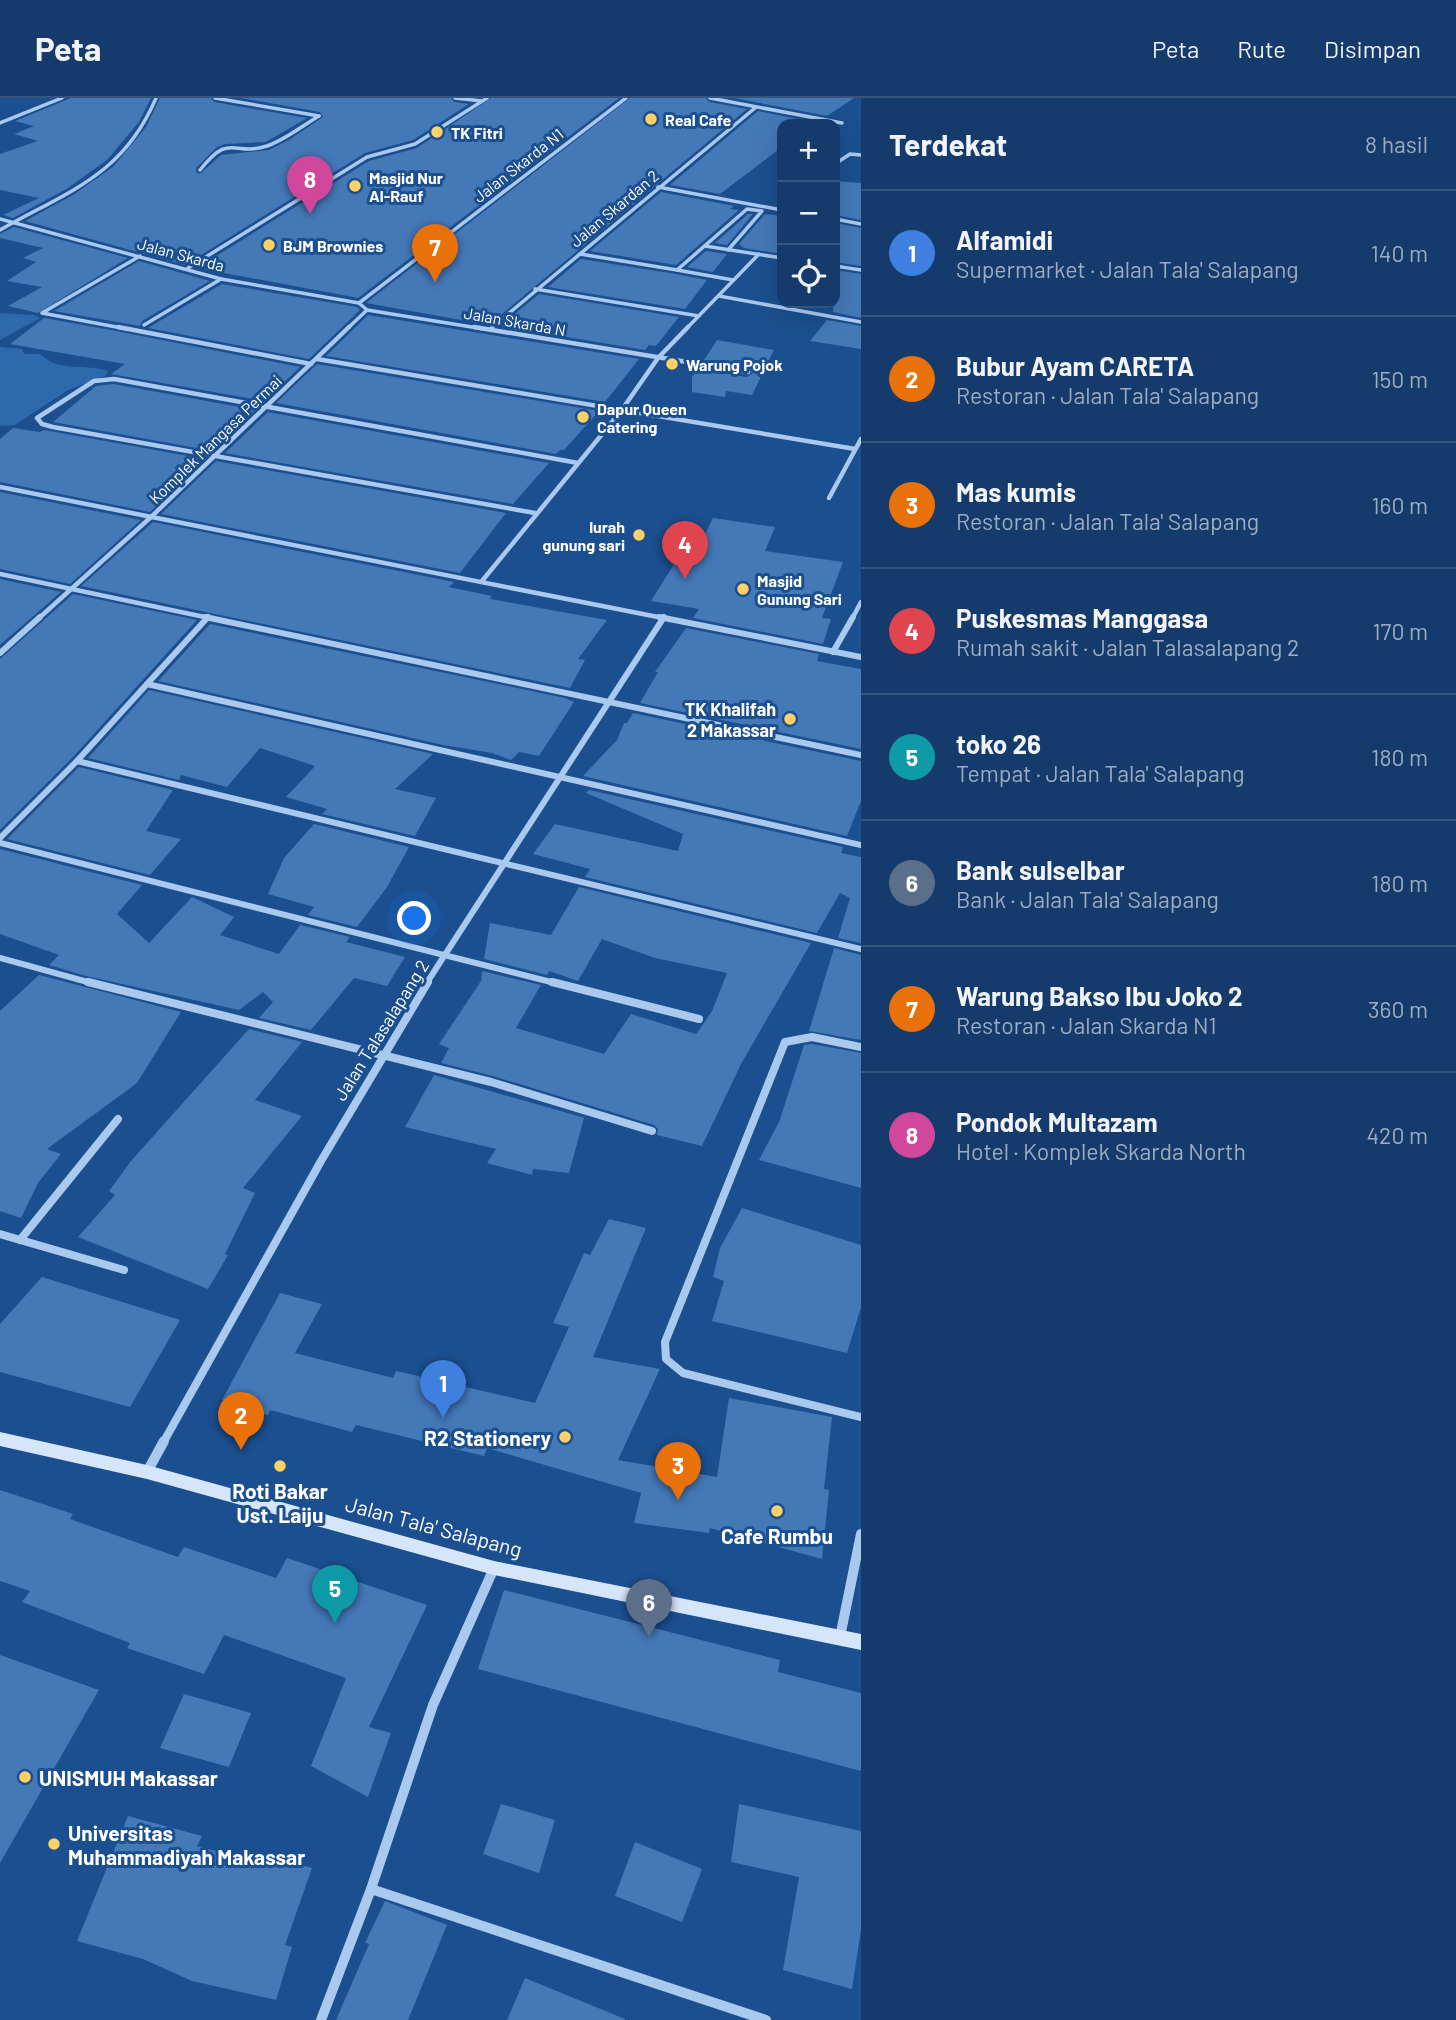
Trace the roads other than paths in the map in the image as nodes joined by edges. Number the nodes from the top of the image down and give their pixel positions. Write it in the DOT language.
graph roads {
  1 [pos="62,98"];
  2 [pos="156,98"];
  3 [pos="215,98"];
  4 [pos="455,98"];
  5 [pos="626,98"];
  6 [pos="710,98"];
  7 [pos="485,99"];
  8 [pos="755,108"];
  9 [pos="0,123"];
  10 [pos="842,123"];
  11 [pos="861,155"];
  12 [pos="840,161"];
  13 [pos="201,170"];
  14 [pos="658,187"];
  15 [pos="777,208"];
  16 [pos="0,219"];
  17 [pos="840,220"];
  18 [pos="13,222"];
  19 [pos="861,224"];
  20 [pos="727,227"];
  21 [pos="0,230"];
  22 [pos="746,230"];
  23 [pos="705,246"];
  24 [pos="728,250"];
  25 [pos="580,254"];
  26 [pos="759,254"];
  27 [pos="140,256"];
  28 [pos="777,257"];
  29 [pos="840,267"];
  30 [pos="188,268"];
  31 [pos="677,270"];
  32 [pos="861,270"];
  33 [pos="221,279"];
  34 [pos="733,279"];
  35 [pos="534,289"];
  36 [pos="719,296"];
  37 [pos="359,303"];
  38 [pos="367,310"];
  39 [pos="699,316"];
  40 [pos="861,321"];
  41 [pos="144,325"];
  42 [pos="490,329"];
  43 [pos="659,358"];
  44 [pos="317,359"];
  45 [pos="311,364"];
  46 [pos="748,372"];
  47 [pos="266,407"];
  48 [pos="621,411"];
  49 [pos="861,439"];
  50 [pos="855,449"];
  51 [pos="216,457"];
  52 [pos="578,463"];
  53 [pos="0,487"];
  54 [pos="829,498"];
  55 [pos="535,513"];
  56 [pos="151,517"];
  57 [pos="0,574"];
  58 [pos="482,581"];
  59 [pos="69,589"];
  60 [pos="861,602"];
  61 [pos="208,617"];
  62 [pos="664,617"];
  63 [pos="833,652"];
  64 [pos="0,653"];
  65 [pos="861,657"];
  66 [pos="147,684"];
  67 [pos="610,701"];
  68 [pos="861,755"];
  69 [pos="76,761"];
  70 [pos="558,778"];
  71 [pos="0,841"];
  72 [pos="861,845"];
  73 [pos="506,862"];
  74 [pos="861,949"];
  75 [pos="446,954"];
  76 [pos="0,958"];
  77 [pos="699,1019"];
  78 [pos="861,1047"];
  79 [pos="382,1055"];
  80 [pos="118,1119"];
  81 [pos="652,1130"];
  82 [pos="0,1234"];
  83 [pos="20,1240"];
  84 [pos="124,1270"];
  85 [pos="861,1417"];
  86 [pos="0,1439"];
  87 [pos="147,1472"];
  88 [pos="861,1534"];
  89 [pos="494,1568"];
  90 [pos="840,1638"];
  91 [pos="861,1642"];
  92 [pos="371,1889"];
  93 [pos="321,2020"];
  94 [pos="766,2020"];
  1 -- 9 [label="street"];
  2 -- 18 [label="street"];
  3 -- 13 [label="street"];
  4 -- 7 [label="street"];
  5 -- 37 [label="street, Jalan Skarda N1"];
  6 -- 8 [label="street"];
  7 -- 30 [label="street"];
  8 -- 10 [label="street"];
  8 -- 14 [label="street, Jalan Skardan 2"];
  11 -- 12 [label="street"];
  14 -- 15 [label="street"];
  14 -- 25 [label="street, Jalan Skardan 2"];
  16 -- 18 [label="street, Jalan Skarda"];
  17 -- 19 [label="street"];
  18 -- 21 [label="street"];
  18 -- 27 [label="street, Jalan Skarda"];
  20 -- 22 [label="street"];
  20 -- 22 [label="street"];
  20 -- 23 [label="street"];
  22 -- 24 [label="street"];
  23 -- 24 [label="street"];
  23 -- 31 [label="street"];
  24 -- 26 [label="street"];
  25 -- 31 [label="street"];
  25 -- 35 [label="street, Jalan Skardan 2"];
  26 -- 28 [label="street"];
  26 -- 34 [label="street"];
  27 -- 30 [label="street, Jalan Skarda"];
  27 -- 45 [label="street"];
  29 -- 32 [label="street"];
  30 -- 33 [label="street, Jalan Skarda"];
  31 -- 34 [label="street"];
  33 -- 37 [label="street, Jalan Skarda"];
  33 -- 41 [label="street"];
  34 -- 36 [label="street"];
  35 -- 39 [label="street"];
  35 -- 42 [label="street, Jalan Skardan 2"];
  36 -- 39 [label="street"];
  36 -- 40 [label="street"];
  37 -- 38 [label="street"];
  38 -- 42 [label="street, Jalan Skarda N"];
  38 -- 44 [label="street, Komplek Mangasa Permai"];
  39 -- 43 [label="street"];
  42 -- 43 [label="street, Jalan Skarda N"];
  43 -- 46 [label="street, Jalan Skarda N"];
  43 -- 48 [label="street"];
  44 -- 45 [label="street, Komplek Mangasa Permai"];
  44 -- 48 [label="street"];
  45 -- 47 [label="street, Komplek Mangasa Permai"];
  47 -- 51 [label="street, Komplek Mangasa Permai"];
  47 -- 51 [label="street"];
  47 -- 52 [label="street"];
  48 -- 50 [label="street"];
  48 -- 52 [label="street"];
  49 -- 50 [label="street"];
  50 -- 54 [label="street"];
  51 -- 55 [label="street"];
  51 -- 56 [label="street, Komplek Mangasa Permai"];
  52 -- 55 [label="street"];
  53 -- 56 [label="street"];
  55 -- 58 [label="street"];
  56 -- 58 [label="street"];
  56 -- 59 [label="street, Komplek Mangasa Permai"];
  57 -- 59 [label="street"];
  58 -- 62 [label="street"];
  59 -- 61 [label="street"];
  59 -- 64 [label="street, Komplek Mangasa Permai"];
  60 -- 63 [label="street"];
  61 -- 66 [label="street"];
  61 -- 67 [label="street"];
  62 -- 63 [label="street"];
  62 -- 67 [label="street, Jalan Talasalapang 2"];
  63 -- 65 [label="street"];
  66 -- 69 [label="street"];
  66 -- 70 [label="street"];
  67 -- 68 [label="street"];
  67 -- 70 [label="street, Jalan Talasalapang 2"];
  69 -- 71 [label="street"];
  69 -- 73 [label="street"];
  70 -- 72 [label="street"];
  70 -- 73 [label="street, Jalan Talasalapang 2"];
  71 -- 75 [label="street"];
  73 -- 74 [label="street"];
  73 -- 75 [label="street, Jalan Talasalapang 2"];
  75 -- 77 [label="street"];
  75 -- 79 [label="street, Jalan Talasalapang 2"];
  76 -- 79 [label="street"];
  78 -- 85 [label="street"];
  79 -- 81 [label="street"];
  79 -- 87 [label="street, Jalan Talasalapang 2"];
  80 -- 83 [label="street"];
  82 -- 83 [label="street"];
  83 -- 84 [label="street"];
  86 -- 87 [label="main road, Jalan Tala' Salapang"];
  87 -- 89 [label="main road, Jalan Tala' Salapang"];
  88 -- 90 [label="street"];
  89 -- 90 [label="main road, Jalan Tala' Salapang"];
  89 -- 92 [label="street"];
  90 -- 91 [label="main road, Jalan Tala' Salapang"];
  92 -- 93 [label="street"];
  92 -- 94 [label="street"];
}
